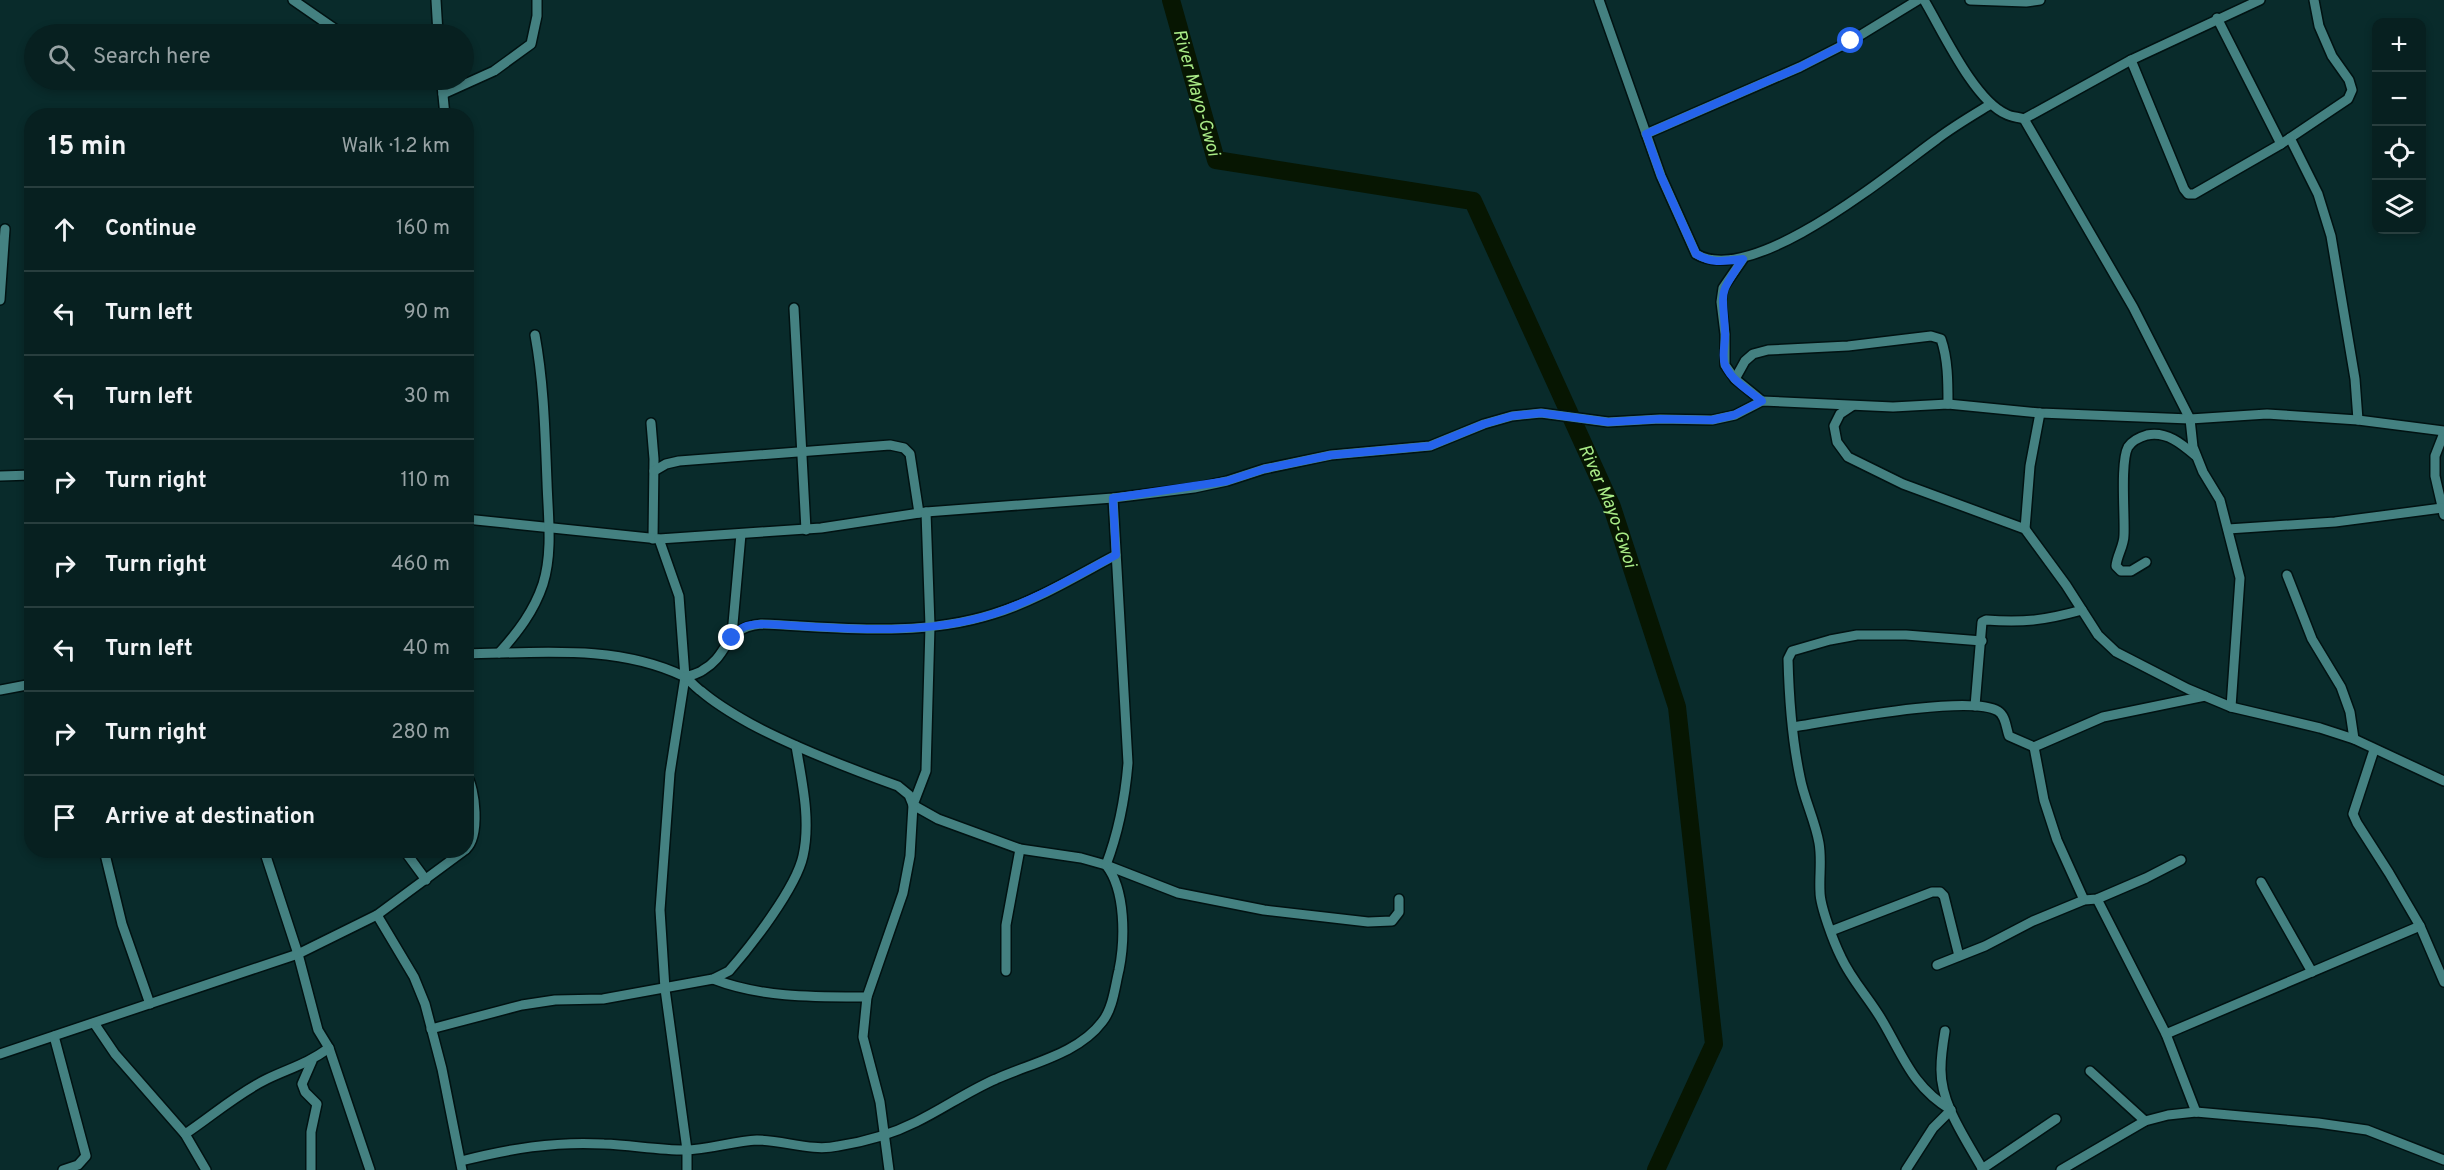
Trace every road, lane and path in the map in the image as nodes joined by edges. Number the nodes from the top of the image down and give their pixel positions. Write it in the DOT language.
graph roads {
  1 [pos="293,0"];
  2 [pos="436,0"];
  3 [pos="537,0"];
  4 [pos="1599,0"];
  5 [pos="1918,0"];
  6 [pos="1924,0"];
  7 [pos="1970,0"];
  8 [pos="2040,0"];
  9 [pos="2260,0"];
  10 [pos="2314,0"];
  11 [pos="2217,18"];
  12 [pos="328,24"];
  13 [pos="437,24"];
  14 [pos="2132,60"];
  15 [pos="474,77"];
  16 [pos="442,90"];
  17 [pos="1991,104"];
  18 [pos="444,108"];
  19 [pos="2024,119"];
  20 [pos="1646,134"];
  21 [pos="2290,138"];
  22 [pos="2281,144"];
  23 [pos="5,229"];
  24 [pos="1743,259"];
  25 [pos="0,300"];
  26 [pos="794,308"];
  27 [pos="535,335"];
  28 [pos="1735,380"];
  29 [pos="1762,401"];
  30 [pos="1948,404"];
  31 [pos="1852,406"];
  32 [pos="2040,413"];
  33 [pos="2190,419"];
  34 [pos="2358,420"];
  35 [pos="651,423"];
  36 [pos="2444,432"];
  37 [pos="802,452"];
  38 [pos="2197,457"];
  39 [pos="654,471"];
  40 [pos="24,475"];
  41 [pos="0,476"];
  42 [pos="1113,498"];
  43 [pos="2443,512"];
  44 [pos="922,513"];
  45 [pos="474,520"];
  46 [pos="549,529"];
  47 [pos="2025,529"];
  48 [pos="2228,529"];
  49 [pos="806,530"];
  50 [pos="741,534"];
  51 [pos="656,539"];
  52 [pos="1116,555"];
  53 [pos="2146,562"];
  54 [pos="2287,575"];
  55 [pos="2082,610"];
  56 [pos="930,626"];
  57 [pos="732,638"];
  58 [pos="1982,641"];
  59 [pos="499,653"];
  60 [pos="474,654"];
  61 [pos="685,677"];
  62 [pos="24,686"];
  63 [pos="0,690"];
  64 [pos="2205,696"];
  65 [pos="1975,706"];
  66 [pos="2231,706"];
  67 [pos="1793,727"];
  68 [pos="2354,739"];
  69 [pos="796,746"];
  70 [pos="2034,747"];
  71 [pos="2374,750"];
  72 [pos="2444,781"];
  73 [pos="913,804"];
  74 [pos="474,814"];
  75 [pos="474,838"];
  76 [pos="1020,849"];
  77 [pos="106,858"];
  78 [pos="267,858"];
  79 [pos="410,858"];
  80 [pos="455,858"];
  81 [pos="2181,860"];
  82 [pos="1106,865"];
  83 [pos="426,880"];
  84 [pos="2261,882"];
  85 [pos="1399,899"];
  86 [pos="2084,900"];
  87 [pos="2097,900"];
  88 [pos="377,915"];
  89 [pos="2420,926"];
  90 [pos="1831,931"];
  91 [pos="298,954"];
  92 [pos="1959,956"];
  93 [pos="1937,965"];
  94 [pos="1006,971"];
  95 [pos="2312,972"];
  96 [pos="713,979"];
  97 [pos="2444,982"];
  98 [pos="665,989"];
  99 [pos="867,997"];
  100 [pos="150,1004"];
  101 [pos="94,1023"];
  102 [pos="431,1029"];
  103 [pos="1945,1031"];
  104 [pos="2166,1034"];
  105 [pos="54,1036"];
  106 [pos="329,1048"];
  107 [pos="0,1054"];
  108 [pos="312,1061"];
  109 [pos="2090,1071"];
  110 [pos="1951,1110"];
  111 [pos="2196,1112"];
  112 [pos="2056,1119"];
  113 [pos="2145,1121"];
  114 [pos="185,1134"];
  115 [pos="884,1135"];
  116 [pos="687,1150"];
  117 [pos="2444,1160"];
  118 [pos="462,1166"];
  119 [pos="63,1170"];
  120 [pos="206,1170"];
  121 [pos="311,1170"];
  122 [pos="370,1170"];
  123 [pos="687,1170"];
  124 [pos="889,1170"];
  125 [pos="1906,1170"];
  126 [pos="1982,1170"];
  127 [pos="2061,1170"];
  1 -- 12 [label="street"];
  2 -- 13 [label="street"];
  3 -- 15 [label="street"];
  4 -- 20 [label="street"];
  5 -- 20 [label="street"];
  6 -- 17 [label="street"];
  7 -- 8 [label="street"];
  9 -- 11 [label="street"];
  10 -- 21 [label="street"];
  11 -- 14 [label="street"];
  11 -- 22 [label="street"];
  14 -- 19 [label="street"];
  14 -- 22 [label="street"];
  16 -- 18 [label="street"];
  17 -- 19 [label="street"];
  17 -- 24 [label="street"];
  19 -- 33 [label="street"];
  20 -- 24 [label="street"];
  21 -- 22 [label="street"];
  21 -- 34 [label="street"];
  23 -- 25 [label="street"];
  24 -- 28 [label="street"];
  26 -- 37 [label="street"];
  27 -- 46 [label="street"];
  28 -- 29 [label="street"];
  28 -- 30 [label="street"];
  29 -- 31 [label="street"];
  29 -- 42 [label="street"];
  30 -- 31 [label="street"];
  30 -- 32 [label="street"];
  31 -- 47 [label="street"];
  32 -- 33 [label="street"];
  32 -- 47 [label="street"];
  33 -- 34 [label="street"];
  33 -- 38 [label="street"];
  34 -- 36 [label="street"];
  35 -- 39 [label="street"];
  36 -- 43 [label="street"];
  37 -- 39 [label="street"];
  37 -- 44 [label="street"];
  37 -- 49 [label="street"];
  38 -- 48 [label="street"];
  38 -- 53 [label="street"];
  39 -- 51 [label="street"];
  40 -- 41 [label="street"];
  42 -- 44 [label="street"];
  42 -- 52 [label="street"];
  43 -- 48 [label="street"];
  44 -- 49 [label="street"];
  44 -- 56 [label="street"];
  45 -- 46 [label="street"];
  46 -- 51 [label="street"];
  46 -- 59 [label="street"];
  47 -- 55 [label="street"];
  48 -- 66 [label="street"];
  49 -- 50 [label="street"];
  50 -- 51 [label="street"];
  50 -- 57 [label="street"];
  51 -- 61 [label="street"];
  52 -- 56 [label="street"];
  52 -- 82 [label="street"];
  54 -- 68 [label="street"];
  55 -- 58 [label="street"];
  55 -- 64 [label="street"];
  56 -- 57 [label="street"];
  56 -- 73 [label="street"];
  57 -- 61 [label="street"];
  58 -- 65 [label="street"];
  58 -- 67 [label="street"];
  59 -- 60 [label="street"];
  59 -- 61 [label="street"];
  61 -- 69 [label="street"];
  61 -- 98 [label="street"];
  62 -- 63 [label="street"];
  64 -- 66 [label="street"];
  64 -- 70 [label="street"];
  65 -- 67 [label="street"];
  65 -- 70 [label="street"];
  66 -- 68 [label="street"];
  67 -- 90 [label="street"];
  68 -- 71 [label="street"];
  69 -- 73 [label="street"];
  69 -- 96 [label="street"];
  70 -- 86 [label="street"];
  71 -- 72 [label="street"];
  71 -- 89 [label="street"];
  73 -- 76 [label="street"];
  73 -- 99 [label="street"];
  74 -- 75 [label="street"];
  76 -- 82 [label="street"];
  76 -- 94 [label="street"];
  77 -- 100 [label="street"];
  78 -- 91 [label="street"];
  79 -- 83 [label="street"];
  80 -- 83 [label="street"];
  81 -- 87 [label="street"];
  82 -- 85 [label="street"];
  82 -- 115 [label="street"];
  83 -- 88 [label="street"];
  84 -- 95 [label="street"];
  86 -- 87 [label="street"];
  86 -- 92 [label="street"];
  87 -- 104 [label="street"];
  88 -- 91 [label="street"];
  88 -- 102 [label="street"];
  89 -- 95 [label="street"];
  89 -- 97 [label="street"];
  90 -- 92 [label="street"];
  90 -- 110 [label="street"];
  91 -- 100 [label="street"];
  91 -- 106 [label="street"];
  92 -- 93 [label="street"];
  95 -- 104 [label="street"];
  96 -- 98 [label="street"];
  96 -- 99 [label="street"];
  98 -- 102 [label="street"];
  98 -- 116 [label="street"];
  99 -- 115 [label="street"];
  100 -- 101 [label="street"];
  101 -- 105 [label="street"];
  101 -- 114 [label="street"];
  102 -- 118 [label="street"];
  103 -- 110 [label="street"];
  104 -- 111 [label="street"];
  105 -- 107 [label="street"];
  105 -- 119 [label="street"];
  106 -- 108 [label="street"];
  106 -- 122 [label="street"];
  108 -- 114 [label="street"];
  108 -- 121 [label="street"];
  109 -- 113 [label="street"];
  110 -- 125 [label="street"];
  110 -- 126 [label="street"];
  111 -- 113 [label="street"];
  111 -- 117 [label="street"];
  112 -- 126 [label="street"];
  113 -- 127 [label="street"];
  114 -- 120 [label="street"];
  115 -- 116 [label="street"];
  115 -- 124 [label="street"];
  116 -- 118 [label="street"];
  116 -- 123 [label="street"];
}
